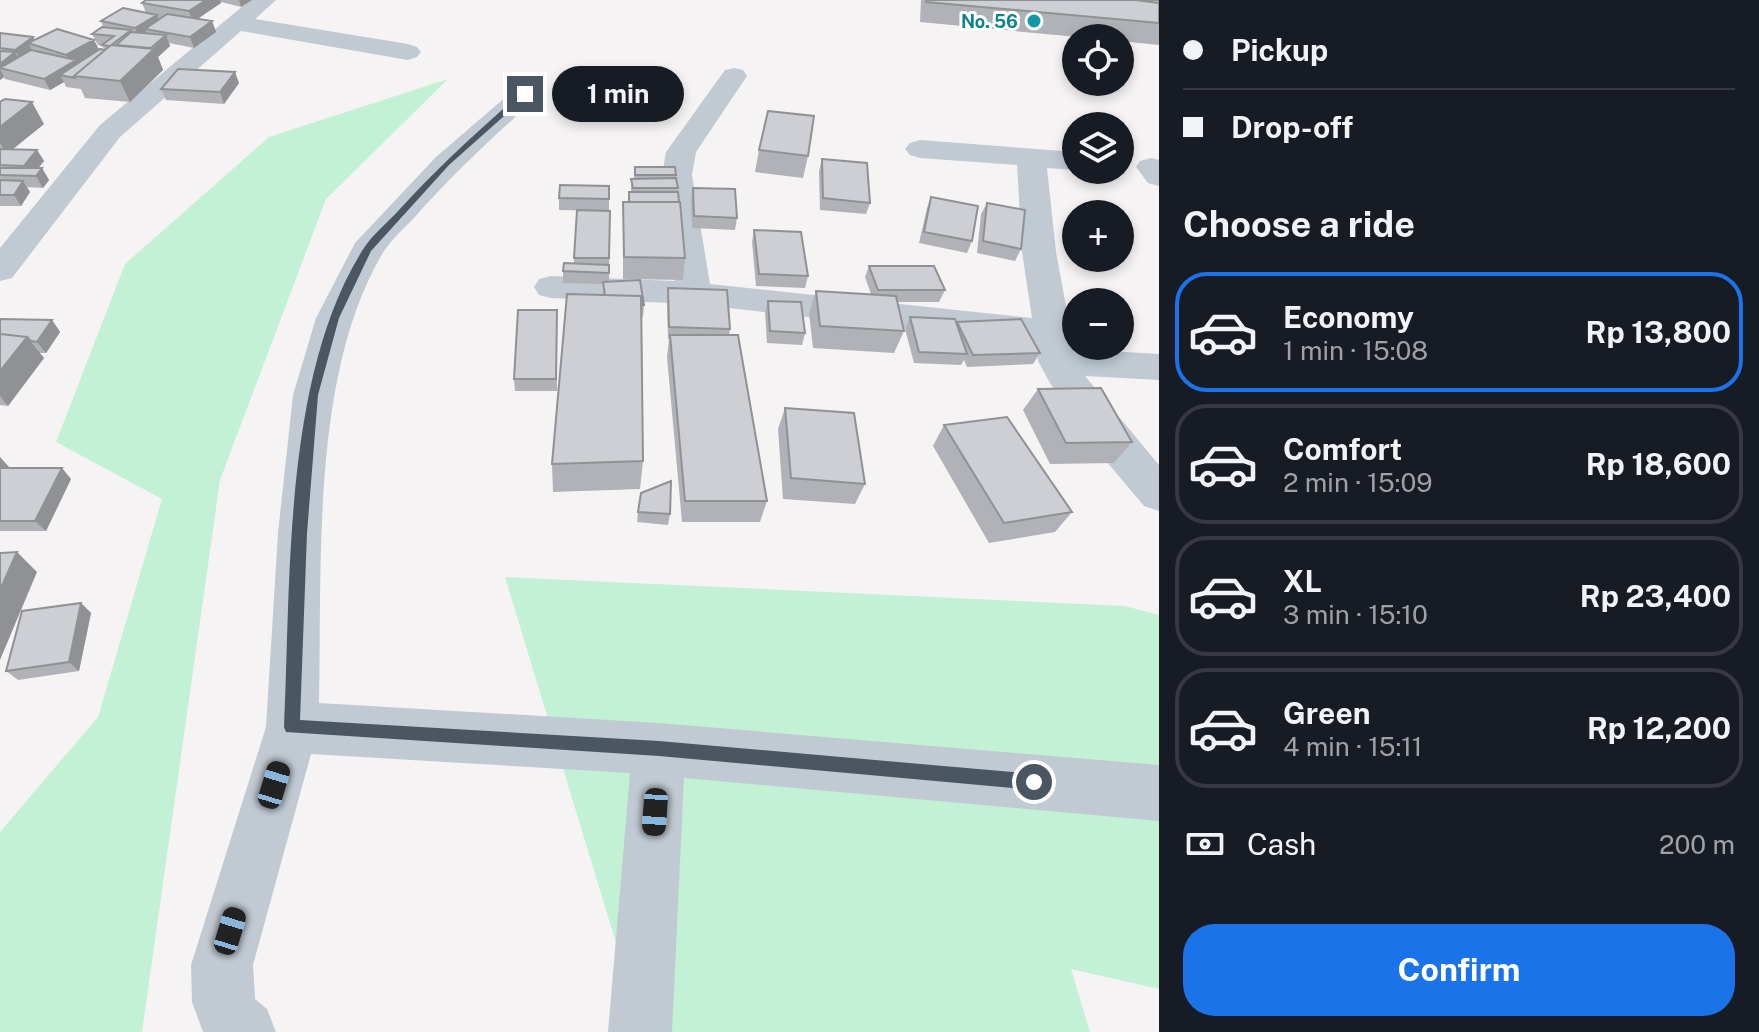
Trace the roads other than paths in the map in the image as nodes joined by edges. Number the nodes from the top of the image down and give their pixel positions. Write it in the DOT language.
graph roads {
  1 [pos="264,0"];
  2 [pos="235,23"];
  3 [pos="408,52"];
  4 [pos="734,76"];
  5 [pos="525,94"];
  6 [pos="920,149"];
  7 [pos="1031,157"];
  8 [pos="1062,160"];
  9 [pos="0,270"];
  10 [pos="551,287"];
  11 [pos="694,293"];
  12 [pos="1056,347"];
  13 [pos="1159,367"];
  14 [pos="1159,494"];
  15 [pos="292,727"];
  16 [pos="659,749"];
  17 [pos="1159,793"];
  18 [pos="244,1032"];
  19 [pos="640,1032"];
  1 -- 2 [label="street"];
  2 -- 3 [label="street"];
  2 -- 9 [label="street"];
  4 -- 11 [label="street"];
  5 -- 15 [label="street"];
  6 -- 7 [label="street"];
  7 -- 8 [label="street"];
  7 -- 12 [label="street"];
  10 -- 11 [label="street"];
  11 -- 12 [label="street"];
  12 -- 13 [label="street"];
  12 -- 14 [label="street"];
  15 -- 16 [label="street"];
  15 -- 18 [label="street"];
  16 -- 17 [label="street"];
  16 -- 19 [label="street"];
}
